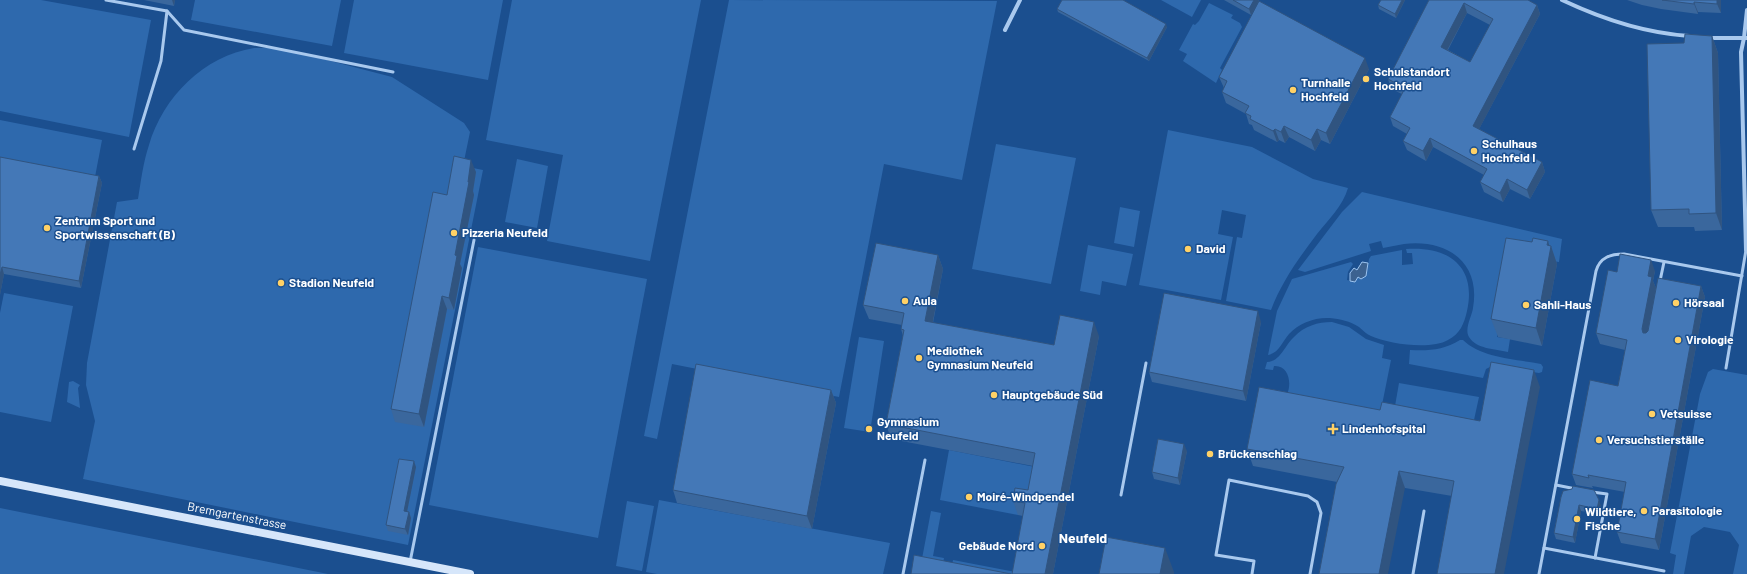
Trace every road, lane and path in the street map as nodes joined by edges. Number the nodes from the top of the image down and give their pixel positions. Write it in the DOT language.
graph roads {
  1 [pos="106,0"];
  2 [pos="1020,0"];
  3 [pos="1562,0"];
  4 [pos="1747,10"];
  5 [pos="167,11"];
  6 [pos="1005,30"];
  7 [pos="1692,36"];
  8 [pos="1699,37"];
  9 [pos="1746,38"];
  10 [pos="393,72"];
  11 [pos="134,148"];
  12 [pos="474,240"];
  13 [pos="1746,250"];
  14 [pos="1664,262"];
  15 [pos="1742,276"];
  16 [pos="1660,283"];
  17 [pos="1146,363"];
  18 [pos="1726,368"];
  19 [pos="925,460"];
  20 [pos="0,481"];
  21 [pos="1556,485"];
  22 [pos="1581,490"];
  23 [pos="1588,491"];
  24 [pos="1121,495"];
  25 [pos="1424,511"];
  26 [pos="1544,548"];
  27 [pos="1595,558"];
  28 [pos="410,562"];
  29 [pos="1664,571"];
  30 [pos="470,574"];
  31 [pos="903,574"];
  32 [pos="1252,574"];
  33 [pos="1310,574"];
  34 [pos="1413,574"];
  35 [pos="1540,574"];
  1 -- 5 [label="lane"];
  2 -- 6 [label="street"];
  3 -- 7 [label="street"];
  4 -- 9 [label="street"];
  5 -- 10 [label="lane"];
  5 -- 11 [label="lane"];
  8 -- 9 [label="street"];
  9 -- 13 [label="street"];
  12 -- 28 [label="lane"];
  13 -- 15 [label="lane"];
  14 -- 15 [label="lane"];
  14 -- 16 [label="lane"];
  14 -- 21 [label="lane"];
  15 -- 18 [label="lane"];
  17 -- 24 [label="lane"];
  19 -- 31 [label="lane"];
  20 -- 28 [label="main road, Bremgartenstrasse"];
  21 -- 22 [label="lane"];
  21 -- 26 [label="lane"];
  23 -- 27 [label="lane"];
  25 -- 34 [label="lane"];
  26 -- 27 [label="lane"];
  26 -- 35 [label="lane"];
  27 -- 29 [label="lane"];
  28 -- 30 [label="main road, Bremgartenstrasse"];
  32 -- 33 [label="lane"];
}
